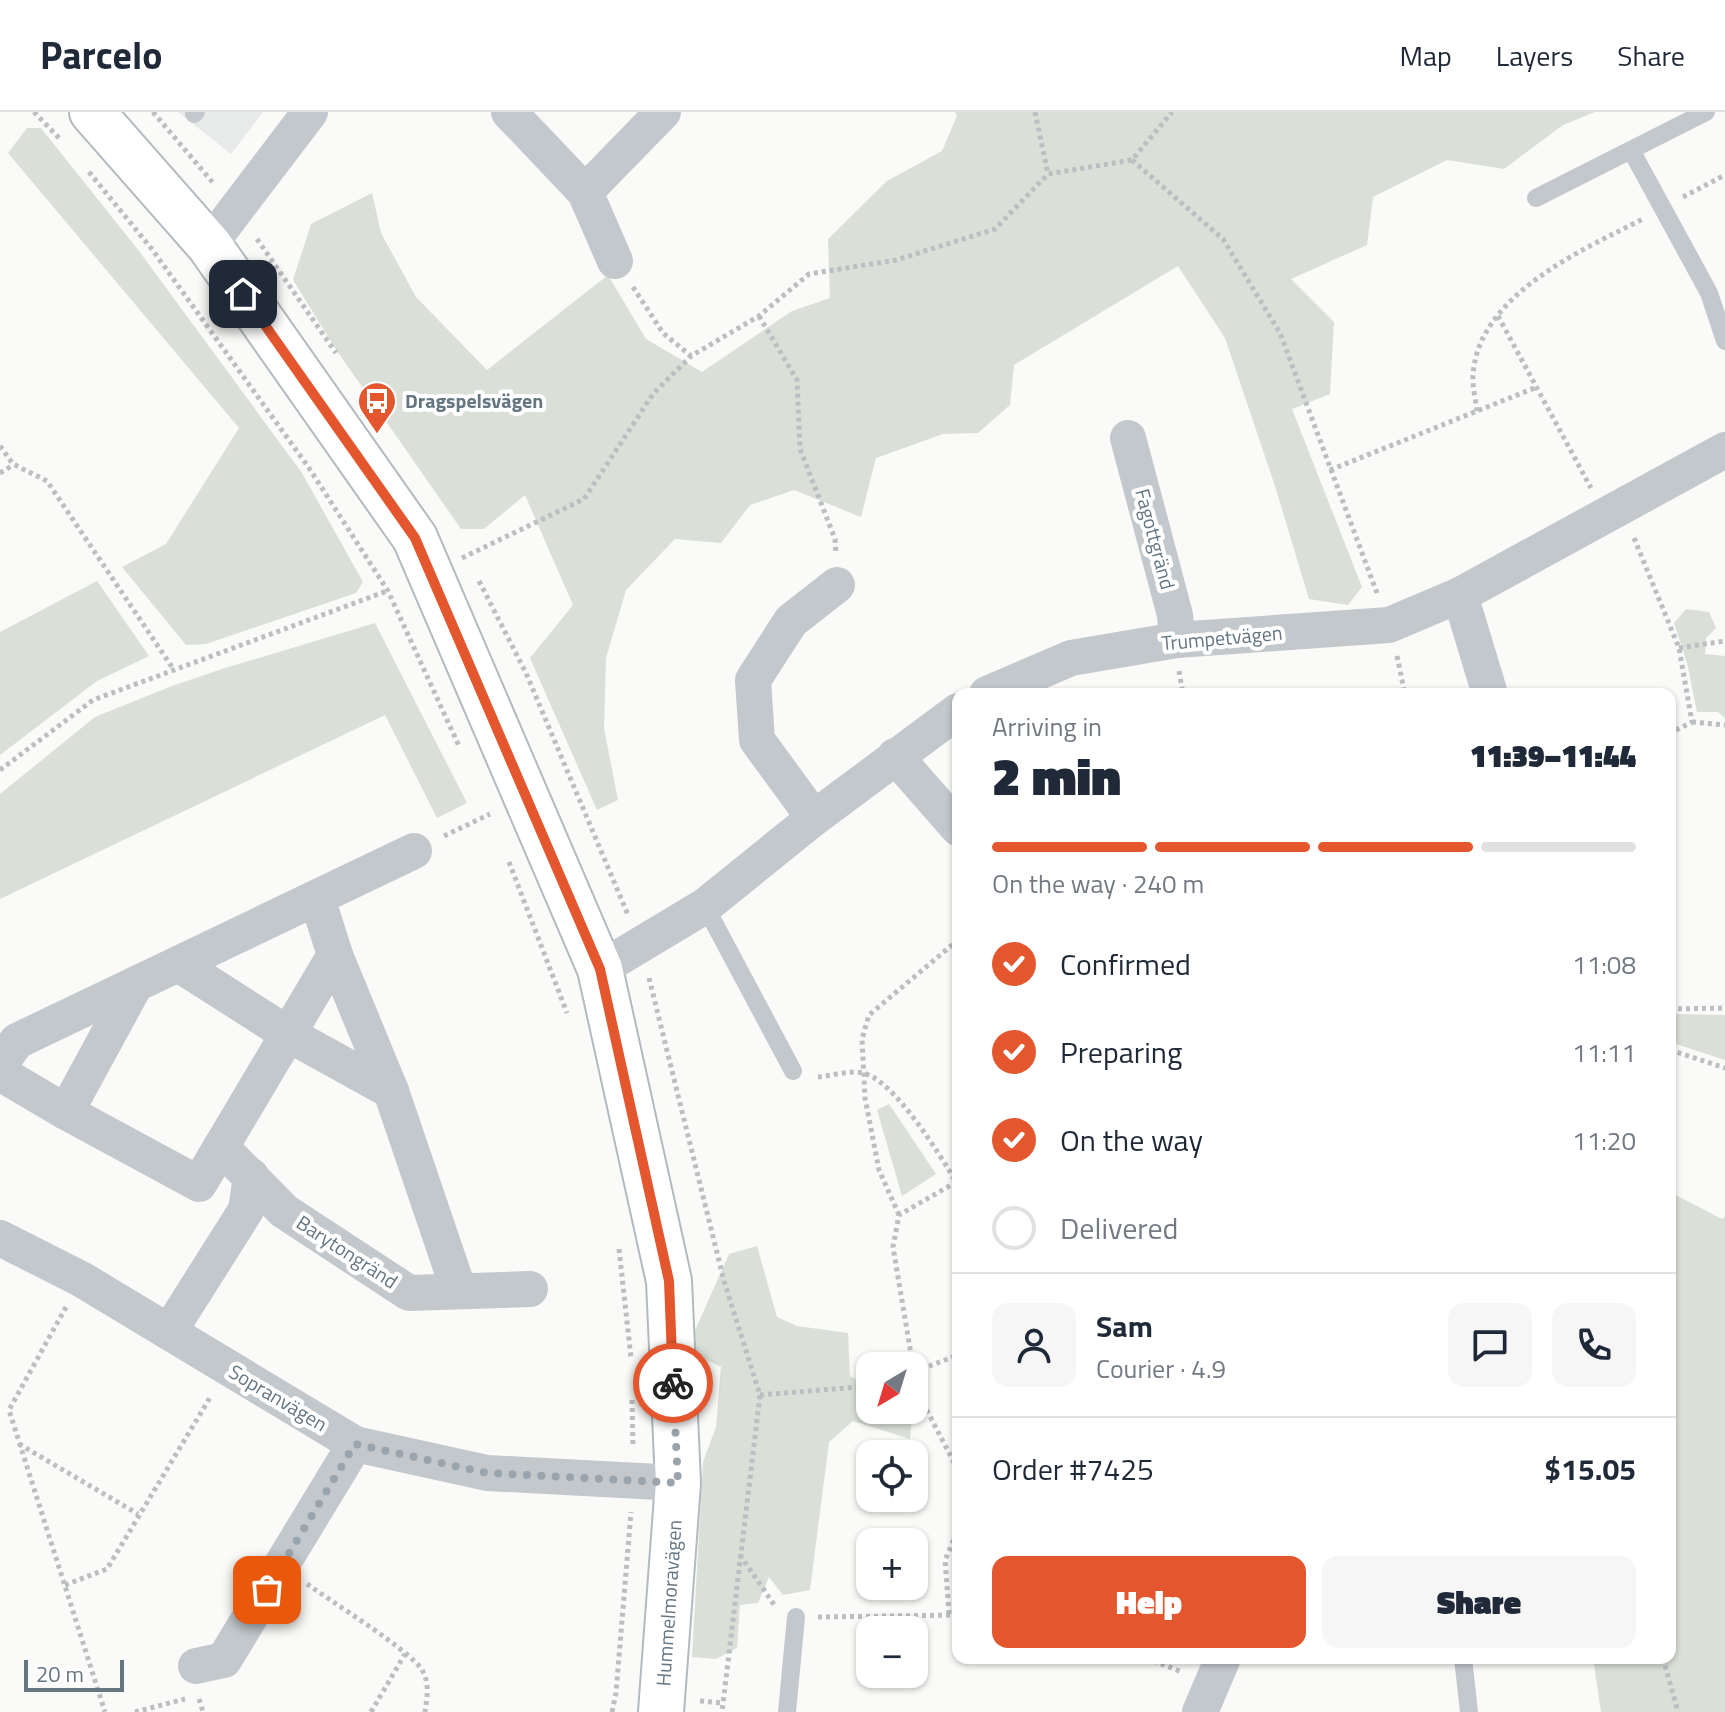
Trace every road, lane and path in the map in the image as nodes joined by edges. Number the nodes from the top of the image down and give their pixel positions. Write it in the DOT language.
graph roads {
  1 [pos="34,112"];
  2 [pos="92,112"];
  3 [pos="310,112"];
  4 [pos="663,112"];
  5 [pos="1035,112"];
  6 [pos="1172,112"];
  7 [pos="1706,112"];
  8 [pos="527,118"];
  9 [pos="70,149"];
  10 [pos="1631,150"];
  11 [pos="1132,160"];
  12 [pos="81,162"];
  13 [pos="1048,174"];
  14 [pos="1725,175"];
  15 [pos="585,192"];
  16 [pos="1536,198"];
  17 [pos="1662,209"];
  18 [pos="209,245"];
  19 [pos="615,261"];
  20 [pos="759,316"];
  21 [pos="1498,316"];
  22 [pos="1725,341"];
  23 [pos="691,356"];
  24 [pos="1537,387"];
  25 [pos="1477,411"];
  26 [pos="1128,438"];
  27 [pos="0,446"];
  28 [pos="1725,450"];
  29 [pos="13,464"];
  30 [pos="1330,470"];
  31 [pos="0,473"];
  32 [pos="1613,510"];
  33 [pos="430,573"];
  34 [pos="837,585"];
  35 [pos="388,591"];
  36 [pos="1460,595"];
  37 [pos="1389,625"];
  38 [pos="1177,640"];
  39 [pos="1725,641"];
  40 [pos="1679,648"];
  41 [pos="174,670"];
  42 [pos="1001,688"];
  43 [pos="1404,688"];
  44 [pos="1488,688"];
  45 [pos="952,715"];
  46 [pos="1692,722"];
  47 [pos="1725,725"];
  48 [pos="1676,730"];
  49 [pos="895,756"];
  50 [pos="464,758"];
  51 [pos="0,770"];
  52 [pos="483,800"];
  53 [pos="490,814"];
  54 [pos="814,818"];
  55 [pos="952,821"];
  56 [pos="495,828"];
  57 [pos="414,851"];
  58 [pos="506,856"];
  59 [pos="317,898"];
  60 [pos="705,906"];
  61 [pos="952,945"];
  62 [pos="335,955"];
  63 [pos="180,965"];
  64 [pos="600,969"];
  65 [pos="134,987"];
  66 [pos="1725,1008"];
  67 [pos="1676,1009"];
  68 [pos="571,1028"];
  69 [pos="288,1034"];
  70 [pos="1676,1052"];
  71 [pos="0,1064"];
  72 [pos="1725,1068"];
  73 [pos="793,1071"];
  74 [pos="863,1072"];
  75 [pos="0,1073"];
  76 [pos="391,1091"];
  77 [pos="66,1112"];
  78 [pos="221,1147"];
  79 [pos="952,1173"];
  80 [pos="251,1176"];
  81 [pos="952,1184"];
  82 [pos="899,1215"];
  83 [pos="0,1238"];
  84 [pos="619,1242"];
  85 [pos="81,1279"];
  86 [pos="530,1289"];
  87 [pos="459,1291"];
  88 [pos="169,1332"];
  89 [pos="911,1352"];
  90 [pos="952,1357"];
  91 [pos="631,1359"];
  92 [pos="928,1365"];
  93 [pos="228,1368"];
  94 [pos="856,1387"];
  95 [pos="632,1389"];
  96 [pos="760,1395"];
  97 [pos="928,1413"];
  98 [pos="19,1444"];
  99 [pos="355,1444"];
  100 [pos="952,1459"];
  101 [pos="633,1481"];
  102 [pos="678,1483"];
  103 [pos="138,1514"];
  104 [pos="952,1544"];
  105 [pos="739,1554"];
  106 [pos="281,1566"];
  107 [pos="65,1585"];
  108 [pos="949,1614"];
  109 [pos="952,1614"];
  110 [pos="796,1617"];
  111 [pos="405,1654"];
  112 [pos="1220,1664"];
  113 [pos="1464,1664"];
  114 [pos="1665,1664"];
  115 [pos="197,1681"];
  116 [pos="105,1712"];
  117 [pos="135,1712"];
  118 [pos="371,1712"];
  119 [pos="425,1712"];
  120 [pos="612,1712"];
  121 [pos="661,1712"];
  122 [pos="787,1712"];
  123 [pos="1200,1712"];
  124 [pos="1469,1712"];
  125 [pos="1678,1712"];
  1 -- 9 [label="path"];
  2 -- 18 [label="street, Hummelmoravägen"];
  3 -- 18 [label="street"];
  4 -- 15 [label="street"];
  5 -- 13 [label="path"];
  6 -- 11 [label="path"];
  7 -- 10 [label="lane"];
  8 -- 15 [label="street"];
  10 -- 16 [label="lane"];
  10 -- 17 [label="lane"];
  11 -- 13 [label="path"];
  11 -- 30 [label="path"];
  12 -- 35 [label="path"];
  13 -- 20 [label="path"];
  14 -- 17 [label="path"];
  15 -- 19 [label="street"];
  17 -- 21 [label="path"];
  17 -- 22 [label="lane"];
  18 -- 33 [label="street, Hummelmoravägen"];
  19 -- 23 [label="path"];
  20 -- 23 [label="path"];
  20 -- 34 [label="path"];
  21 -- 24 [label="path"];
  21 -- 25 [label="path"];
  23 -- 33 [label="path"];
  24 -- 25 [label="path"];
  24 -- 32 [label="path"];
  25 -- 30 [label="path"];
  26 -- 38 [label="street, Fagottgränd"];
  27 -- 29 [label="path"];
  28 -- 32 [label="street, Trumpetvägen"];
  29 -- 31 [label="path"];
  29 -- 41 [label="path"];
  30 -- 37 [label="path"];
  32 -- 36 [label="street, Trumpetvägen"];
  32 -- 40 [label="path"];
  33 -- 35 [label="path"];
  33 -- 64 [label="street, Hummelmoravägen"];
  34 -- 54 [label="street"];
  35 -- 41 [label="path"];
  35 -- 50 [label="path"];
  36 -- 37 [label="street, Trumpetvägen"];
  36 -- 44 [label="street"];
  37 -- 38 [label="street, Trumpetvägen"];
  37 -- 43 [label="path"];
  38 -- 42 [label="street, Trumpetvägen"];
  39 -- 40 [label="path"];
  40 -- 46 [label="path"];
  41 -- 51 [label="path"];
  45 -- 49 [label="street"];
  46 -- 47 [label="path"];
  46 -- 48 [label="path"];
  49 -- 54 [label="street"];
  49 -- 55 [label="street"];
  52 -- 53 [label="path"];
  53 -- 56 [label="path"];
  53 -- 57 [label="path"];
  54 -- 60 [label="street"];
  57 -- 59 [label="street"];
  58 -- 68 [label="path"];
  59 -- 62 [label="street"];
  59 -- 63 [label="street"];
  60 -- 64 [label="street"];
  60 -- 73 [label="lane"];
  61 -- 74 [label="path"];
  62 -- 69 [label="street"];
  62 -- 76 [label="street"];
  63 -- 65 [label="street"];
  63 -- 69 [label="street"];
  64 -- 102 [label="street, Hummelmoravägen"];
  65 -- 71 [label="street"];
  65 -- 77 [label="street"];
  66 -- 67 [label="path"];
  69 -- 76 [label="street"];
  69 -- 78 [label="street"];
  70 -- 72 [label="path"];
  73 -- 74 [label="path"];
  74 -- 79 [label="path"];
  74 -- 82 [label="path"];
  75 -- 77 [label="street"];
  76 -- 87 [label="street"];
  77 -- 78 [label="street"];
  78 -- 80 [label="street, Barytongränd"];
  80 -- 87 [label="street, Barytongränd"];
  80 -- 88 [label="street"];
  81 -- 82 [label="path"];
  82 -- 89 [label="path"];
  83 -- 85 [label="street, Sopranvägen"];
  84 -- 91 [label="path"];
  85 -- 88 [label="street, Sopranvägen"];
  85 -- 98 [label="path"];
  86 -- 87 [label="street, Barytongränd"];
  88 -- 93 [label="street, Sopranvägen"];
  90 -- 92 [label="path"];
  93 -- 99 [label="street, Sopranvägen"];
  93 -- 103 [label="path"];
  94 -- 96 [label="path"];
  95 -- 101 [label="path"];
  97 -- 100 [label="path"];
  98 -- 103 [label="path"];
  98 -- 107 [label="path"];
  99 -- 101 [label="street, Sopranvägen"];
  99 -- 106 [label="street"];
  101 -- 102 [label="street, Sopranvägen"];
  101 -- 120 [label="path"];
  102 -- 121 [label="street, Hummelmoravägen"];
  103 -- 107 [label="path"];
  104 -- 108 [label="path"];
  105 -- 110 [label="path"];
  106 -- 111 [label="path"];
  106 -- 115 [label="street"];
  107 -- 116 [label="path"];
  108 -- 109 [label="path"];
  108 -- 110 [label="path"];
  110 -- 122 [label="lane"];
  111 -- 118 [label="path"];
  111 -- 119 [label="path"];
  112 -- 123 [label="street"];
  113 -- 124 [label="lane"];
  114 -- 125 [label="path"];
  115 -- 117 [label="path"];
}
